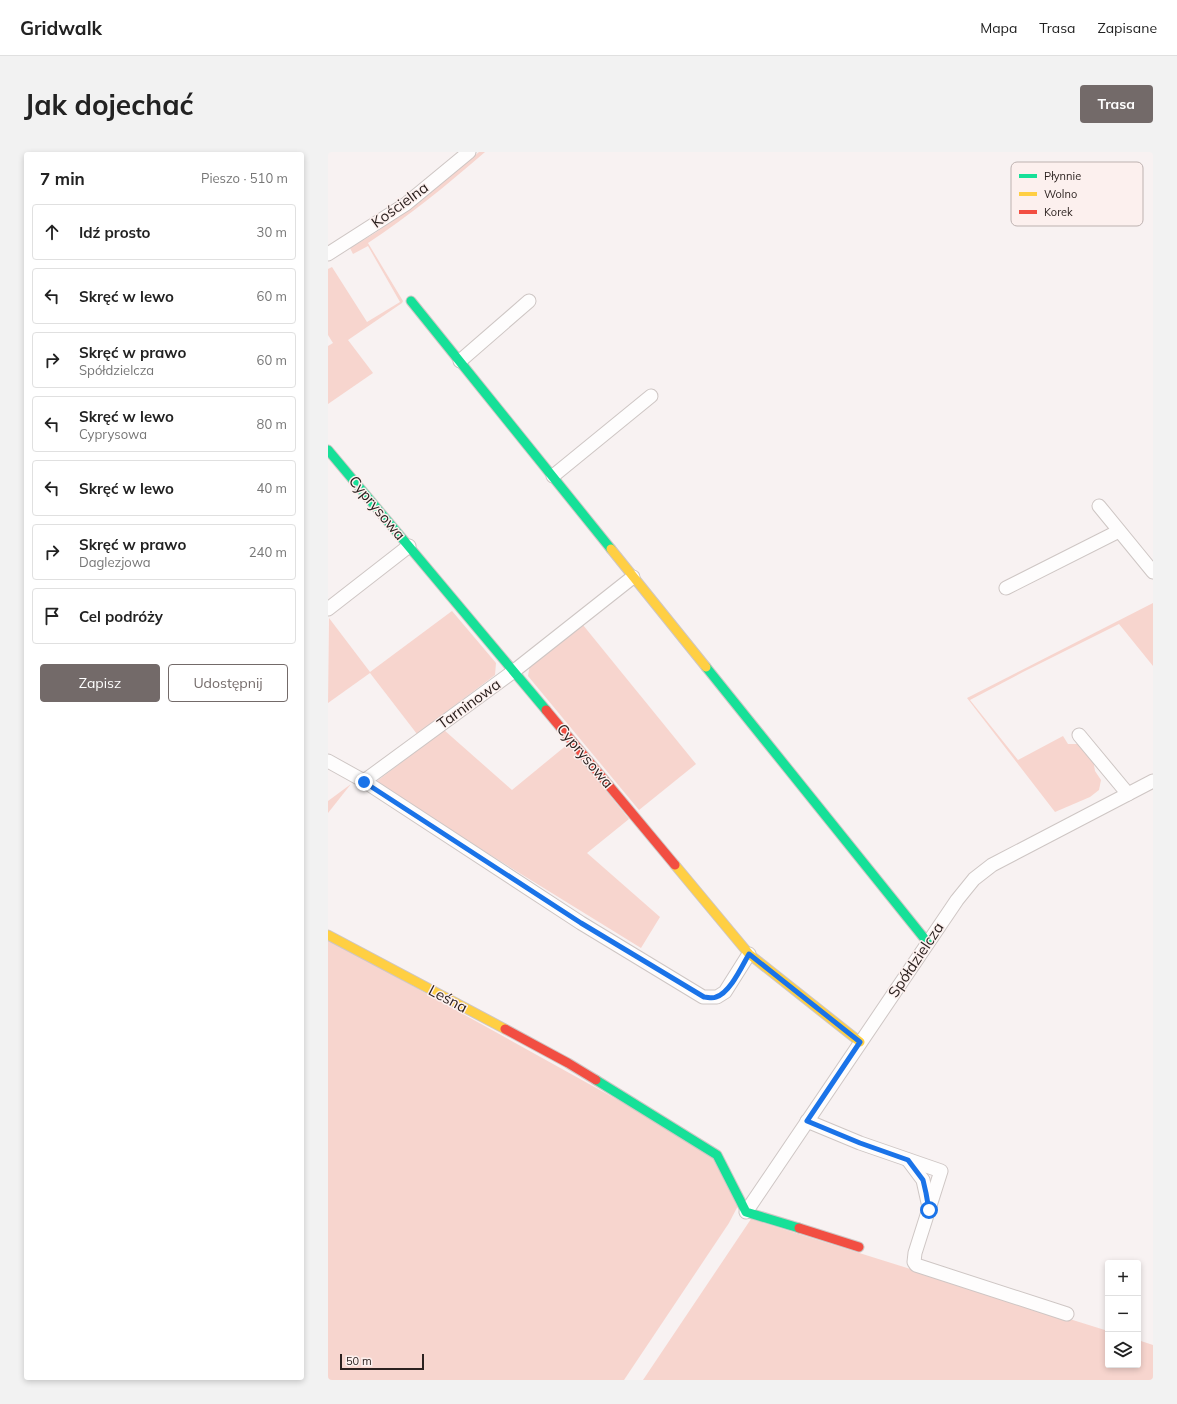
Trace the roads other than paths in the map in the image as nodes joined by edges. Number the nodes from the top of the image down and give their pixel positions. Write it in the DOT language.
graph roads {
  1 [pos="469,152"];
  2 [pos="328,254"];
  3 [pos="411,301"];
  4 [pos="529,301"];
  5 [pos="460,361"];
  6 [pos="651,396"];
  7 [pos="328,450"];
  8 [pos="552,476"];
  9 [pos="1099,506"];
  10 [pos="1119,531"];
  11 [pos="410,546"];
  12 [pos="1153,572"];
  13 [pos="633,577"];
  14 [pos="1006,588"];
  15 [pos="328,609"];
  16 [pos="514,671"];
  17 [pos="1079,735"];
  18 [pos="328,761"];
  19 [pos="1153,781"];
  20 [pos="364,782"];
  21 [pos="1128,794"];
  22 [pos="328,935"];
  23 [pos="928,943"];
  24 [pos="749,954"];
  25 [pos="860,1042"];
  26 [pos="807,1121"];
  27 [pos="908,1160"];
  28 [pos="929,1210"];
  29 [pos="746,1212"];
  30 [pos="859,1247"];
  31 [pos="1067,1314"];
  1 -- 2 [label="street, Kościelna"];
  3 -- 5 [label="street"];
  4 -- 5 [label="street"];
  5 -- 8 [label="street"];
  6 -- 8 [label="street"];
  7 -- 11 [label="street, Cyprysowa"];
  8 -- 13 [label="street"];
  9 -- 10 [label="street"];
  10 -- 12 [label="street"];
  10 -- 14 [label="street"];
  11 -- 15 [label="street"];
  11 -- 16 [label="street, Cyprysowa"];
  13 -- 16 [label="street, Tarninowa"];
  13 -- 23 [label="street"];
  16 -- 20 [label="street, Tarninowa"];
  16 -- 24 [label="street, Cyprysowa"];
  17 -- 21 [label="street"];
  18 -- 20 [label="street"];
  19 -- 21 [label="street, Spółdzielcza"];
  20 -- 24 [label="street"];
  21 -- 23 [label="street, Spółdzielcza"];
  22 -- 29 [label="street, Leśna"];
  23 -- 25 [label="street, Spółdzielcza"];
  24 -- 25 [label="street, Cyprysowa"];
  25 -- 26 [label="street, Spółdzielcza"];
  26 -- 27 [label="street"];
  26 -- 29 [label="street, Spółdzielcza"];
  27 -- 28 [label="street"];
  27 -- 28 [label="street"];
  28 -- 31 [label="street"];
  29 -- 30 [label="street"];
}
